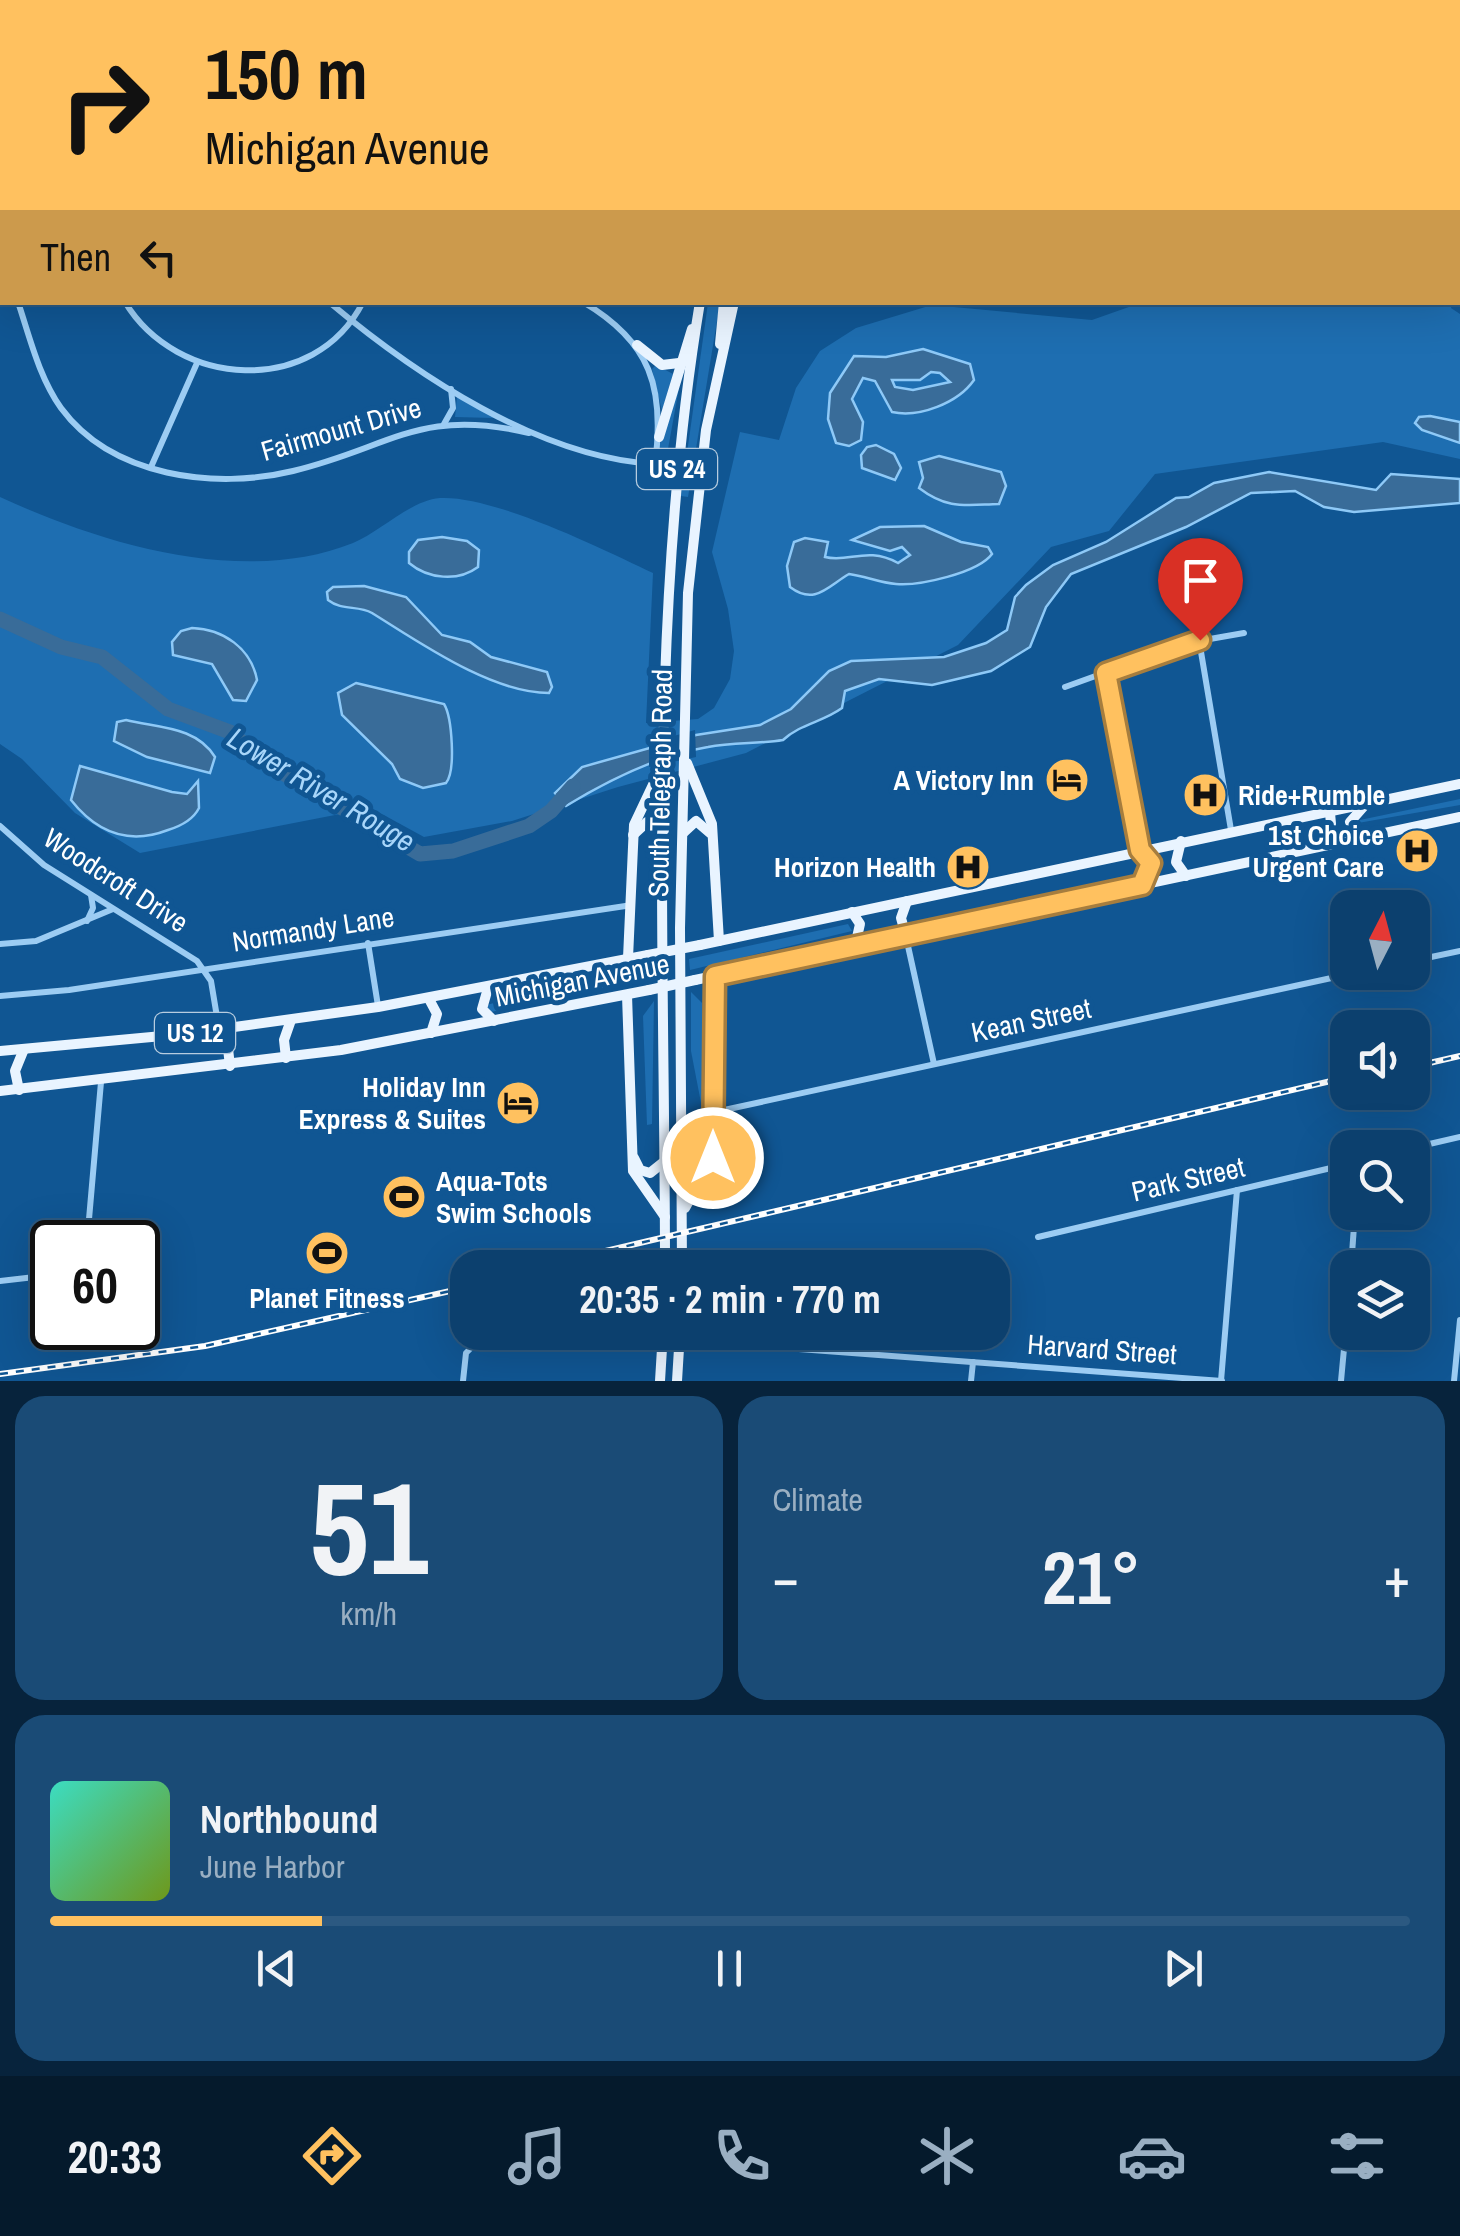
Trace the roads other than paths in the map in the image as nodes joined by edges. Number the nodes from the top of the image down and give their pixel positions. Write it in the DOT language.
graph roads {
  1 [pos="19,305"];
  2 [pos="128,305"];
  3 [pos="332,305"];
  4 [pos="361,305"];
  5 [pos="591,305"];
  6 [pos="700,305"];
  7 [pos="724,305"];
  8 [pos="733,305"];
  9 [pos="698,320"];
  10 [pos="351,321"];
  11 [pos="637,345"];
  12 [pos="197,363"];
  13 [pos="679,363"];
  14 [pos="720,365"];
  15 [pos="450,388"];
  16 [pos="443,424"];
  17 [pos="529,433"];
  18 [pos="659,438"];
  19 [pos="655,464"];
  20 [pos="151,468"];
  21 [pos="676,479"];
  22 [pos="1244,633"];
  23 [pos="1200,640"];
  24 [pos="1106,673"];
  25 [pos="1065,687"];
  26 [pos="684,755"];
  27 [pos="663,763"];
  28 [pos="1460,784"];
  29 [pos="1365,805"];
  30 [pos="1330,813"];
  31 [pos="1460,818"];
  32 [pos="0,826"];
  33 [pos="664,830"];
  34 [pos="1231,830"];
  35 [pos="682,835"];
  36 [pos="633,836"];
  37 [pos="1369,837"];
  38 [pos="712,839"];
  39 [pos="1181,841"];
  40 [pos="1316,848"];
  41 [pos="1140,850"];
  42 [pos="1186,876"];
  43 [pos="1142,885"];
  44 [pos="91,894"];
  45 [pos="907,901"];
  46 [pos="633,904"];
  47 [pos="114,908"];
  48 [pos="852,912"];
  49 [pos="87,921"];
  50 [pos="906,936"];
  51 [pos="720,941"];
  52 [pos="368,943"];
  53 [pos="0,944"];
  54 [pos="855,946"];
  55 [pos="1460,951"];
  56 [pos="1430,957"];
  57 [pos="628,958"];
  58 [pos="205,969"];
  59 [pos="715,976"];
  60 [pos="1330,978"];
  61 [pos="488,988"];
  62 [pos="627,995"];
  63 [pos="0,996"];
  64 [pos="429,998"];
  65 [pos="378,1008"];
  66 [pos="291,1020"];
  67 [pos="494,1021"];
  68 [pos="219,1030"];
  69 [pos="431,1033"];
  70 [pos="24,1049"];
  71 [pos="0,1051"];
  72 [pos="286,1058"];
  73 [pos="934,1064"];
  74 [pos="230,1066"];
  75 [pos="100,1082"];
  76 [pos="19,1090"];
  77 [pos="0,1091"];
  78 [pos="713,1112"];
  79 [pos="1460,1137"];
  80 [pos="1430,1144"];
  81 [pos="713,1146"];
  82 [pos="633,1156"];
  83 [pos="682,1157"];
  84 [pos="665,1161"];
  85 [pos="1330,1168"];
  86 [pos="1237,1190"];
  87 [pos="665,1218"];
  88 [pos="89,1220"];
  89 [pos="682,1220"];
  90 [pos="1038,1237"];
  91 [pos="665,1250"];
  92 [pos="682,1250"];
  93 [pos="30,1277"];
  94 [pos="0,1282"];
  95 [pos="1460,1320"];
  96 [pos="1459,1342"];
  97 [pos="469,1350"];
  98 [pos="662,1350"];
  99 [pos="678,1350"];
  100 [pos="837,1350"];
  101 [pos="1344,1350"];
  102 [pos="973,1362"];
  103 [pos="1098,1376"];
  104 [pos="463,1381"];
  105 [pos="660,1381"];
  106 [pos="677,1381"];
  107 [pos="971,1381"];
  108 [pos="1222,1381"];
  109 [pos="1341,1381"];
  110 [pos="1454,1381"];
  1 -- 20 [label="street, Fairmount Drive"];
  2 -- 12 [label="street"];
  3 -- 10 [label="street"];
  4 -- 10 [label="street"];
  5 -- 11 [label="street"];
  6 -- 9 [label="main road, South Telegraph Road / US 24"];
  7 -- 14 [label="main road"];
  8 -- 14 [label="main road, South Telegraph Road / US 24"];
  9 -- 13 [label="main road"];
  9 -- 21 [label="main road, South Telegraph Road / US 24"];
  10 -- 12 [label="street"];
  10 -- 15 [label="street"];
  11 -- 13 [label="main road"];
  11 -- 18 [label="street"];
  12 -- 20 [label="street"];
  13 -- 18 [label="main road"];
  14 -- 26 [label="main road, South Telegraph Road / US 24"];
  15 -- 16 [label="street"];
  15 -- 17 [label="street"];
  16 -- 17 [label="street, Fairmount Drive"];
  16 -- 20 [label="street, Fairmount Drive"];
  17 -- 19 [label="street"];
  18 -- 19 [label="street"];
  19 -- 21 [label="main road"];
  21 -- 27 [label="main road, South Telegraph Road / US 24"];
  22 -- 23 [label="street"];
  23 -- 24 [label="street"];
  23 -- 34 [label="street"];
  24 -- 25 [label="street"];
  24 -- 41 [label="street"];
  26 -- 35 [label="main road, South Telegraph Road / US 24"];
  26 -- 38 [label="main road"];
  27 -- 33 [label="main road, South Telegraph Road / US 24"];
  27 -- 36 [label="main road"];
  28 -- 29 [label="main road, Michigan Avenue / US 12"];
  29 -- 30 [label="main road, Michigan Avenue / US 12"];
  29 -- 37 [label="main road"];
  30 -- 34 [label="main road, Michigan Avenue / US 12"];
  30 -- 40 [label="main road"];
  31 -- 37 [label="main road, Michigan Avenue / US 12"];
  32 -- 44 [label="street, Woodcroft Drive"];
  33 -- 36 [label="main road"];
  33 -- 84 [label="main road, South Telegraph Road / US 24"];
  34 -- 39 [label="main road, Michigan Avenue / US 12"];
  35 -- 38 [label="main road"];
  35 -- 83 [label="main road, South Telegraph Road / US 24"];
  36 -- 46 [label="main road"];
  37 -- 40 [label="main road, Michigan Avenue / US 12"];
  38 -- 51 [label="main road"];
  39 -- 41 [label="main road, Michigan Avenue / US 12"];
  39 -- 42 [label="main road"];
  40 -- 42 [label="main road, Michigan Avenue / US 12"];
  41 -- 43 [label="main road"];
  41 -- 45 [label="main road, Michigan Avenue / US 12"];
  42 -- 43 [label="main road, Michigan Avenue / US 12"];
  43 -- 50 [label="main road, Michigan Avenue / US 12"];
  44 -- 47 [label="street, Woodcroft Drive"];
  44 -- 49 [label="street"];
  45 -- 48 [label="main road, Michigan Avenue / US 12"];
  45 -- 50 [label="main road"];
  46 -- 52 [label="street, Normandy Lane"];
  46 -- 57 [label="main road"];
  47 -- 49 [label="street"];
  47 -- 58 [label="street, Woodcroft Drive"];
  48 -- 51 [label="main road, Michigan Avenue / US 12"];
  48 -- 54 [label="main road"];
  49 -- 53 [label="street"];
  50 -- 54 [label="main road, Michigan Avenue / US 12"];
  50 -- 73 [label="street"];
  51 -- 57 [label="main road, Michigan Avenue / US 12, bridge"];
  52 -- 58 [label="street, Normandy Lane"];
  52 -- 65 [label="street"];
  54 -- 59 [label="main road, Michigan Avenue / US 12"];
  55 -- 56 [label="street"];
  57 -- 61 [label="main road, Michigan Avenue / US 12"];
  58 -- 63 [label="street, Normandy Lane"];
  58 -- 68 [label="street"];
  59 -- 62 [label="main road, Michigan Avenue / US 12, bridge"];
  59 -- 78 [label="main road"];
  60 -- 73 [label="street, Kean Street"];
  61 -- 64 [label="main road, Michigan Avenue / US 12"];
  61 -- 67 [label="main road"];
  62 -- 67 [label="main road, Michigan Avenue / US 12"];
  62 -- 82 [label="main road"];
  64 -- 65 [label="main road, Michigan Avenue / US 12"];
  64 -- 69 [label="main road"];
  65 -- 66 [label="main road, Michigan Avenue / US 12"];
  66 -- 68 [label="main road, Michigan Avenue / US 12"];
  66 -- 72 [label="main road"];
  67 -- 69 [label="main road, Michigan Avenue / US 12"];
  68 -- 70 [label="main road, Michigan Avenue / US 12"];
  68 -- 74 [label="main road"];
  69 -- 72 [label="main road, Michigan Avenue / US 12"];
  70 -- 71 [label="main road, Michigan Avenue / US 12"];
  70 -- 76 [label="main road"];
  72 -- 74 [label="main road, Michigan Avenue / US 12"];
  73 -- 78 [label="street, Kean Street"];
  74 -- 75 [label="main road, Michigan Avenue / US 12"];
  75 -- 76 [label="main road, Michigan Avenue / US 12"];
  75 -- 88 [label="street"];
  76 -- 77 [label="main road, Michigan Avenue / US 12"];
  78 -- 81 [label="main road"];
  79 -- 80 [label="street"];
  81 -- 83 [label="main road"];
  81 -- 89 [label="main road"];
  82 -- 84 [label="main road"];
  82 -- 87 [label="main road"];
  83 -- 89 [label="main road, South Telegraph Road / US 24"];
  84 -- 87 [label="main road, South Telegraph Road / US 24"];
  85 -- 86 [label="street, Park Street"];
  86 -- 90 [label="street, Park Street"];
  86 -- 108 [label="street"];
  87 -- 91 [label="main road, South Telegraph Road / US 24"];
  89 -- 92 [label="main road, South Telegraph Road / US 24"];
  93 -- 94 [label="street"];
  95 -- 96 [label="street"];
  96 -- 110 [label="street"];
  97 -- 104 [label="street"];
  98 -- 105 [label="main road"];
  99 -- 106 [label="main road"];
  100 -- 102 [label="street, Harvard Street"];
  101 -- 109 [label="street"];
  102 -- 103 [label="street, Harvard Street"];
  102 -- 107 [label="street"];
  103 -- 108 [label="street, Harvard Street"];
}
